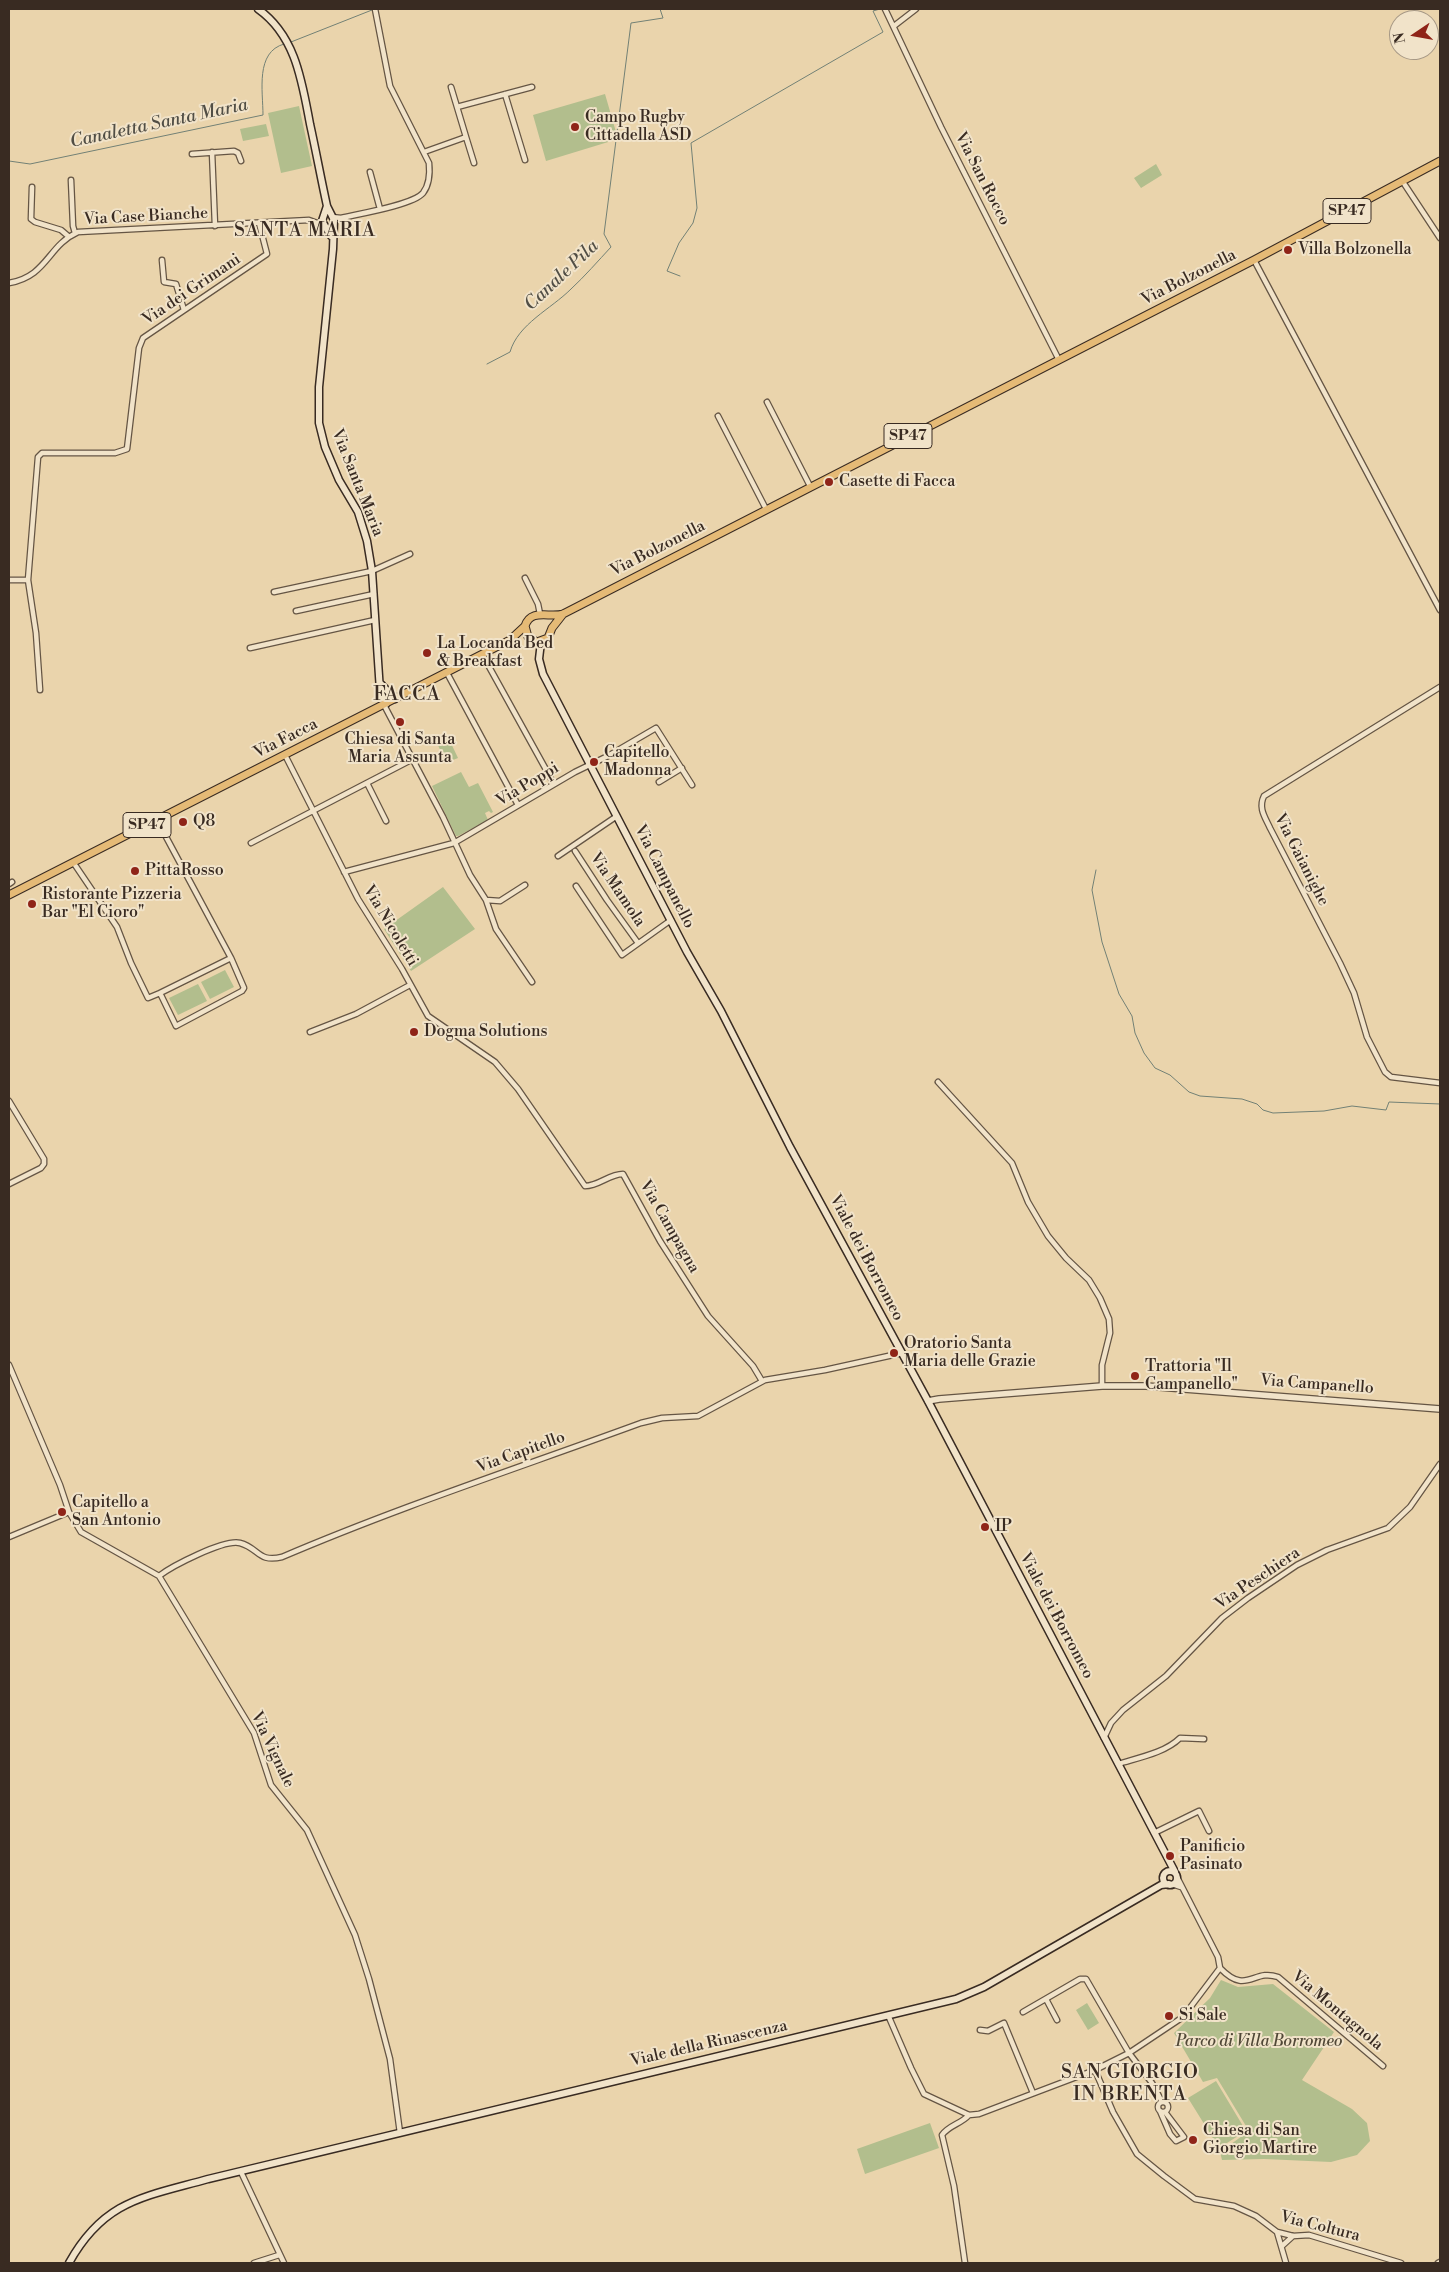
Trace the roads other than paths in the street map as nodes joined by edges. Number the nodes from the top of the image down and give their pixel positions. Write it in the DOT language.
graph roads {
  1 [pos="258,9"];
  2 [pos="375,9"];
  3 [pos="885,9"];
  4 [pos="916,9"];
  5 [pos="894,26"];
  6 [pos="451,87"];
  7 [pos="532,87"];
  8 [pos="505,94"];
  9 [pos="457,107"];
  10 [pos="466,137"];
  11 [pos="212,152"];
  12 [pos="424,152"];
  13 [pos="192,154"];
  14 [pos="241,160"];
  15 [pos="525,160"];
  16 [pos="1440,162"];
  17 [pos="474,163"];
  18 [pos="370,172"];
  19 [pos="71,180"];
  20 [pos="1403,182"];
  21 [pos="32,187"];
  22 [pos="380,209"];
  23 [pos="328,221"];
  24 [pos="259,223"];
  25 [pos="215,226"];
  26 [pos="75,233"];
  27 [pos="68,236"];
  28 [pos="1440,238"];
  29 [pos="162,260"];
  30 [pos="1254,260"];
  31 [pos="9,283"];
  32 [pos="184,310"];
  33 [pos="1059,360"];
  34 [pos="767,402"];
  35 [pos="718,416"];
  36 [pos="810,486"];
  37 [pos="766,509"];
  38 [pos="410,554"];
  39 [pos="372,571"];
  40 [pos="524,578"];
  41 [pos="9,580"];
  42 [pos="28,580"];
  43 [pos="274,592"];
  44 [pos="374,594"];
  45 [pos="1440,610"];
  46 [pos="296,611"];
  47 [pos="563,614"];
  48 [pos="543,615"];
  49 [pos="375,620"];
  50 [pos="525,626"];
  51 [pos="552,628"];
  52 [pos="530,638"];
  53 [pos="510,640"];
  54 [pos="540,642"];
  55 [pos="250,648"];
  56 [pos="482,654"];
  57 [pos="447,673"];
  58 [pos="381,684"];
  59 [pos="1440,687"];
  60 [pos="40,690"];
  61 [pos="395,700"];
  62 [pos="385,705"];
  63 [pos="285,755"];
  64 [pos="413,759"];
  65 [pos="590,766"];
  66 [pos="682,768"];
  67 [pos="659,782"];
  68 [pos="367,783"];
  69 [pos="554,784"];
  70 [pos="692,785"];
  71 [pos="518,806"];
  72 [pos="313,811"];
  73 [pos="616,816"];
  74 [pos="157,820"];
  75 [pos="386,821"];
  76 [pos="251,843"];
  77 [pos="454,843"];
  78 [pos="575,851"];
  79 [pos="558,856"];
  80 [pos="73,862"];
  81 [pos="344,872"];
  82 [pos="525,885"];
  83 [pos="576,886"];
  84 [pos="9,895"];
  85 [pos="486,900"];
  86 [pos="671,920"];
  87 [pos="638,943"];
  88 [pos="687,952"];
  89 [pos="231,958"];
  90 [pos="532,982"];
  91 [pos="410,985"];
  92 [pos="160,993"];
  93 [pos="310,1032"];
  94 [pos="509,1079"];
  95 [pos="938,1082"];
  96 [pos="1440,1084"];
  97 [pos="9,1101"];
  98 [pos="9,1184"];
  99 [pos="902,1353"];
  100 [pos="9,1365"];
  101 [pos="762,1381"];
  102 [pos="1102,1386"];
  103 [pos="928,1401"];
  104 [pos="1440,1409"];
  105 [pos="1440,1464"];
  106 [pos="69,1512"];
  107 [pos="9,1537"];
  108 [pos="159,1576"];
  109 [pos="1104,1738"];
  110 [pos="1204,1739"];
  111 [pos="1118,1764"];
  112 [pos="1209,1831"];
  113 [pos="1154,1833"];
  114 [pos="1166,1858"];
  115 [pos="1176,1874"];
  116 [pos="1165,1875"];
  117 [pos="1171,1884"];
  118 [pos="1161,1885"];
  119 [pos="1182,1888"];
  120 [pos="1220,1968"];
  121 [pos="1046,1998"];
  122 [pos="1023,2012"];
  123 [pos="888,2015"];
  124 [pos="1057,2020"];
  125 [pos="980,2030"];
  126 [pos="1129,2053"];
  127 [pos="1383,2066"];
  128 [pos="1095,2070"];
  129 [pos="1033,2093"];
  130 [pos="1162,2102"];
  131 [pos="1162,2111"];
  132 [pos="968,2115"];
  133 [pos="400,2133"];
  134 [pos="241,2172"];
  135 [pos="1277,2232"];
  136 [pos="1294,2236"];
  137 [pos="1282,2246"];
  138 [pos="279,2255"];
  139 [pos="69,2263"];
  140 [pos="254,2263"];
  141 [pos="284,2263"];
  142 [pos="965,2263"];
  143 [pos="1286,2263"];
  144 [pos="1401,2263"];
  1 -- 23 [label="main road, Via Santa Maria"];
  2 -- 12 [label="street"];
  3 -- 5 [label="street, Via San Rocco"];
  4 -- 5 [label="street"];
  5 -- 33 [label="street, Via San Rocco"];
  6 -- 9 [label="street"];
  7 -- 8 [label="street"];
  8 -- 9 [label="street"];
  8 -- 15 [label="street"];
  9 -- 10 [label="street"];
  10 -- 12 [label="street"];
  10 -- 17 [label="street"];
  11 -- 13 [label="street"];
  11 -- 14 [label="street"];
  11 -- 25 [label="street"];
  12 -- 22 [label="street"];
  16 -- 20 [label="main road, SP47"];
  18 -- 22 [label="street"];
  19 -- 26 [label="street"];
  20 -- 28 [label="street"];
  20 -- 30 [label="main road, SP47"];
  21 -- 27 [label="street, Via Case Bianche"];
  22 -- 23 [label="street"];
  23 -- 24 [label="street, Via Case Bianche"];
  23 -- 39 [label="main road, Via Santa Maria"];
  24 -- 25 [label="street, Via Case Bianche"];
  24 -- 32 [label="street, Via dei Grimani"];
  25 -- 26 [label="street, Via Case Bianche"];
  26 -- 27 [label="street, Via Case Bianche"];
  27 -- 31 [label="street, Via Case Bianche"];
  29 -- 32 [label="street"];
  30 -- 33 [label="main road, Via Bolzonella / SP47"];
  30 -- 45 [label="street, Via Bolzonella"];
  32 -- 42 [label="street, Via dei Grimani"];
  33 -- 36 [label="main road, Via Bolzonella / SP47"];
  34 -- 36 [label="street"];
  35 -- 37 [label="street"];
  36 -- 37 [label="main road, Via Bolzonella / SP47"];
  37 -- 47 [label="main road, Via Bolzonella / SP47"];
  38 -- 39 [label="street"];
  39 -- 43 [label="street"];
  39 -- 44 [label="main road, Via Santa Maria"];
  40 -- 48 [label="street"];
  41 -- 42 [label="street"];
  42 -- 60 [label="street"];
  44 -- 46 [label="street"];
  44 -- 49 [label="main road, Via Santa Maria"];
  47 -- 48 [label="main road, Via Bolzonella / SP47"];
  47 -- 51 [label="main road, Via Bolzonella / SP47"];
  48 -- 50 [label="main road, SP47"];
  48 -- 51 [label="main road"];
  49 -- 55 [label="street"];
  49 -- 58 [label="main road, Via Santa Maria"];
  50 -- 52 [label="main road"];
  50 -- 53 [label="main road, Via Facca / SP47"];
  51 -- 54 [label="main road, Via Bolzonella / SP47"];
  52 -- 53 [label="main road, Via Facca / SP47"];
  52 -- 54 [label="main road, SP47"];
  53 -- 56 [label="main road, Via Facca / SP47"];
  54 -- 65 [label="main road, Via Campanello"];
  56 -- 57 [label="main road, Via Facca / SP47"];
  56 -- 69 [label="street"];
  57 -- 61 [label="main road, Via Facca / SP47"];
  57 -- 71 [label="street"];
  58 -- 61 [label="main road"];
  58 -- 62 [label="main road, Via Santa Maria"];
  59 -- 96 [label="street, Via Gaianighe"];
  61 -- 62 [label="main road, Via Facca / SP47"];
  62 -- 63 [label="main road, Via Facca / SP47"];
  62 -- 64 [label="street"];
  63 -- 72 [label="street, Via Nicoletti"];
  63 -- 74 [label="main road, Via Facca / SP47"];
  64 -- 68 [label="street"];
  64 -- 77 [label="street"];
  65 -- 66 [label="street, Via Poppi"];
  65 -- 69 [label="street, Via Poppi"];
  65 -- 73 [label="main road, Via Campanello"];
  66 -- 67 [label="street"];
  66 -- 70 [label="street, Via Poppi"];
  68 -- 72 [label="street"];
  68 -- 75 [label="street"];
  69 -- 71 [label="street, Via Poppi"];
  71 -- 77 [label="street, Via Poppi"];
  72 -- 76 [label="street"];
  72 -- 81 [label="street, Via Nicoletti"];
  73 -- 79 [label="street, Via Campanello"];
  73 -- 86 [label="main road, Via Campanello"];
  74 -- 80 [label="main road, Via Facca / SP47"];
  74 -- 89 [label="street"];
  77 -- 81 [label="street, Via Poppi"];
  77 -- 85 [label="street"];
  78 -- 87 [label="street, Via Mamola"];
  80 -- 84 [label="main road, Via Facca / SP47"];
  80 -- 92 [label="street"];
  81 -- 91 [label="street, Via Nicoletti"];
  82 -- 85 [label="street"];
  83 -- 87 [label="street, Via Mamola"];
  85 -- 90 [label="street"];
  86 -- 87 [label="street, Via Mamola"];
  86 -- 88 [label="main road, Via Campanello"];
  88 -- 99 [label="main road, Viale dei Borromeo"];
  89 -- 92 [label="street"];
  89 -- 92 [label="street"];
  91 -- 93 [label="street"];
  91 -- 94 [label="street, Via Nicoletti"];
  94 -- 101 [label="street, Via Campagna"];
  95 -- 102 [label="street"];
  97 -- 98 [label="street"];
  99 -- 101 [label="street, Via Capitello"];
  99 -- 103 [label="main road, Viale dei Borromeo"];
  100 -- 106 [label="street, Via Vignale"];
  101 -- 108 [label="street, Via Capitello"];
  102 -- 103 [label="street, Via Campanello"];
  102 -- 104 [label="street, Via Campanello"];
  103 -- 109 [label="main road, Viale dei Borromeo"];
  105 -- 109 [label="street, Via Peschiera"];
  106 -- 107 [label="street"];
  106 -- 108 [label="street, Via Vignale"];
  108 -- 133 [label="street, Via Vignale"];
  109 -- 111 [label="main road, Viale dei Borromeo"];
  110 -- 111 [label="street"];
  111 -- 113 [label="main road, Viale dei Borromeo"];
  112 -- 113 [label="street"];
  113 -- 114 [label="main road, Viale dei Borromeo"];
  114 -- 115 [label="main road, Viale dei Borromeo"];
  114 -- 116 [label="main road, Viale dei Borromeo"];
  115 -- 116 [label="main road"];
  115 -- 117 [label="main road"];
  115 -- 119 [label="street"];
  116 -- 117 [label="main road"];
  116 -- 118 [label="main road"];
  117 -- 118 [label="main road, Viale della Rinascenza"];
  117 -- 119 [label="street"];
  118 -- 123 [label="main road, Viale della Rinascenza"];
  119 -- 120 [label="street"];
  120 -- 126 [label="street"];
  120 -- 127 [label="street, Via Montagnola"];
  121 -- 122 [label="street"];
  121 -- 124 [label="street"];
  121 -- 126 [label="street"];
  123 -- 132 [label="street"];
  123 -- 133 [label="main road, Viale della Rinascenza"];
  125 -- 129 [label="street"];
  126 -- 128 [label="street"];
  126 -- 130 [label="street"];
  128 -- 129 [label="street"];
  128 -- 135 [label="street, Via Coltura"];
  129 -- 132 [label="street"];
  130 -- 131 [label="street"];
  130 -- 131 [label="street"];
  131 -- 131 [label="street"];
  132 -- 142 [label="street"];
  133 -- 134 [label="main road, Viale della Rinascenza"];
  134 -- 138 [label="street"];
  134 -- 139 [label="main road, Viale della Rinascenza"];
  135 -- 136 [label="street, Via Coltura"];
  135 -- 137 [label="street"];
  136 -- 137 [label="street"];
  136 -- 144 [label="street, Via Coltura"];
  137 -- 143 [label="street"];
  138 -- 140 [label="street"];
  138 -- 141 [label="street"];
}
